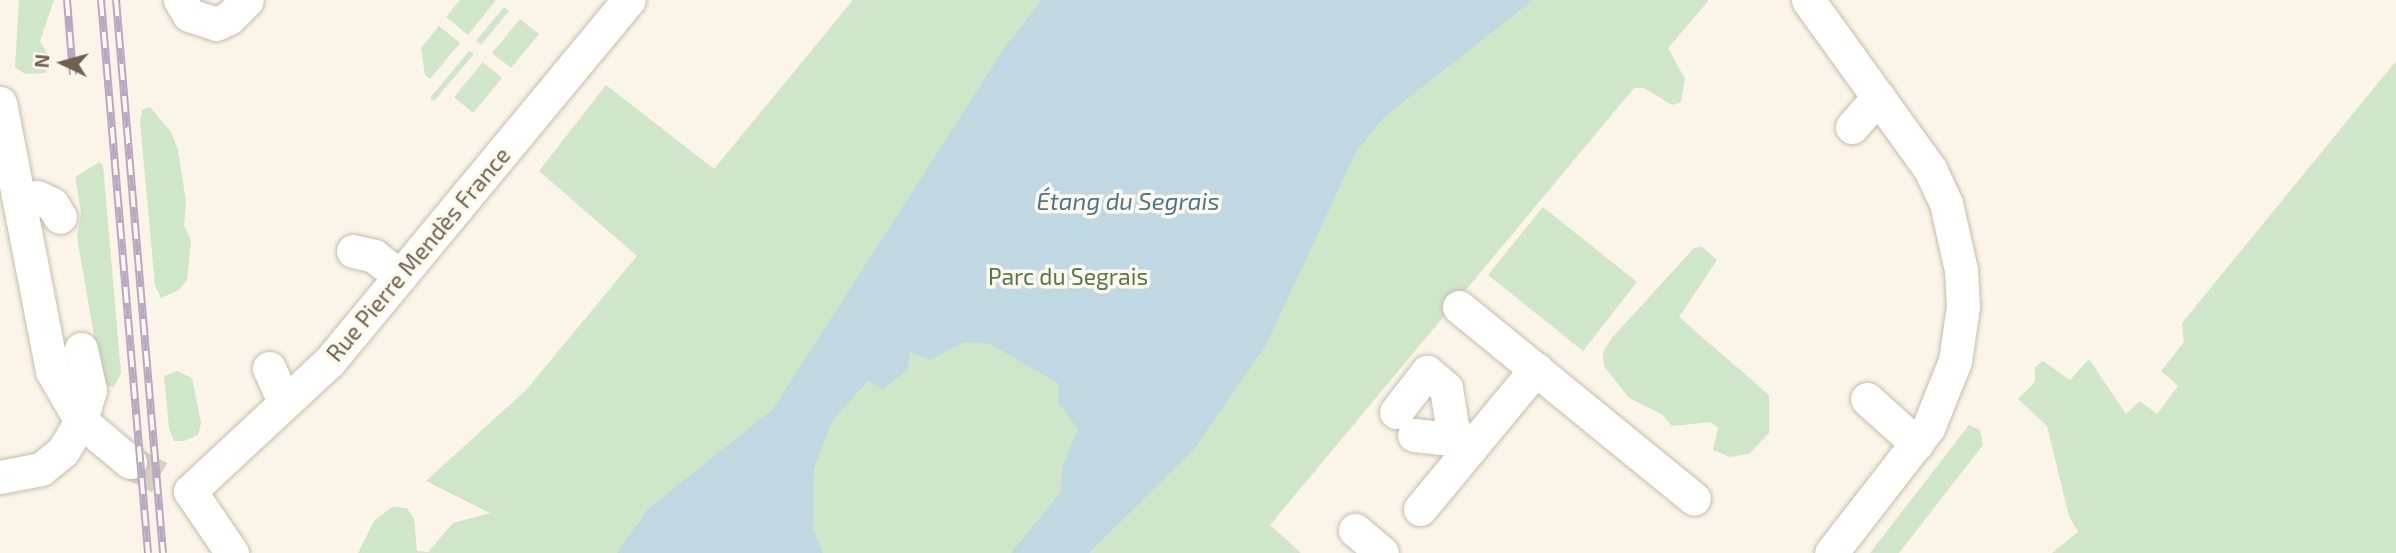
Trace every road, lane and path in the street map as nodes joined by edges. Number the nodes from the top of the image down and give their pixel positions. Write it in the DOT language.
graph roads {
  1 [pos="180,0"];
  2 [pos="628,0"];
  3 [pos="1808,0"];
  4 [pos="238,6"];
  5 [pos="1878,97"];
  6 [pos="0,103"];
  7 [pos="1852,127"];
  8 [pos="14,214"];
  9 [pos="60,217"];
  10 [pos="353,251"];
  11 [pos="400,276"];
  12 [pos="1459,307"];
  13 [pos="81,349"];
  14 [pos="269,368"];
  15 [pos="1536,369"];
  16 [pos="1867,399"];
  17 [pos="284,401"];
  18 [pos="81,421"];
  19 [pos="1917,444"];
  20 [pos="1464,445"];
  21 [pos="130,462"];
  22 [pos="0,477"];
  23 [pos="1694,499"];
  24 [pos="1420,509"];
  25 [pos="1355,530"];
  26 [pos="232,553"];
  27 [pos="1382,553"];
  28 [pos="1830,553"];
  1 -- 4 [label="street"];
  2 -- 11 [label="street, Rue Pierre Mendès France"];
  3 -- 5 [label="street"];
  5 -- 7 [label="street"];
  5 -- 19 [label="street"];
  6 -- 8 [label="street"];
  8 -- 9 [label="street"];
  8 -- 18 [label="street"];
  10 -- 11 [label="street"];
  11 -- 17 [label="street, Rue Pierre Mendès France"];
  12 -- 15 [label="street"];
  13 -- 18 [label="street"];
  14 -- 17 [label="street"];
  15 -- 20 [label="street"];
  15 -- 23 [label="street"];
  16 -- 19 [label="street"];
  17 -- 26 [label="street, Rue Pierre Mendès France"];
  18 -- 21 [label="street"];
  18 -- 22 [label="street"];
  19 -- 28 [label="street"];
  20 -- 20 [label="street"];
  20 -- 24 [label="street"];
  25 -- 27 [label="street"];
}
